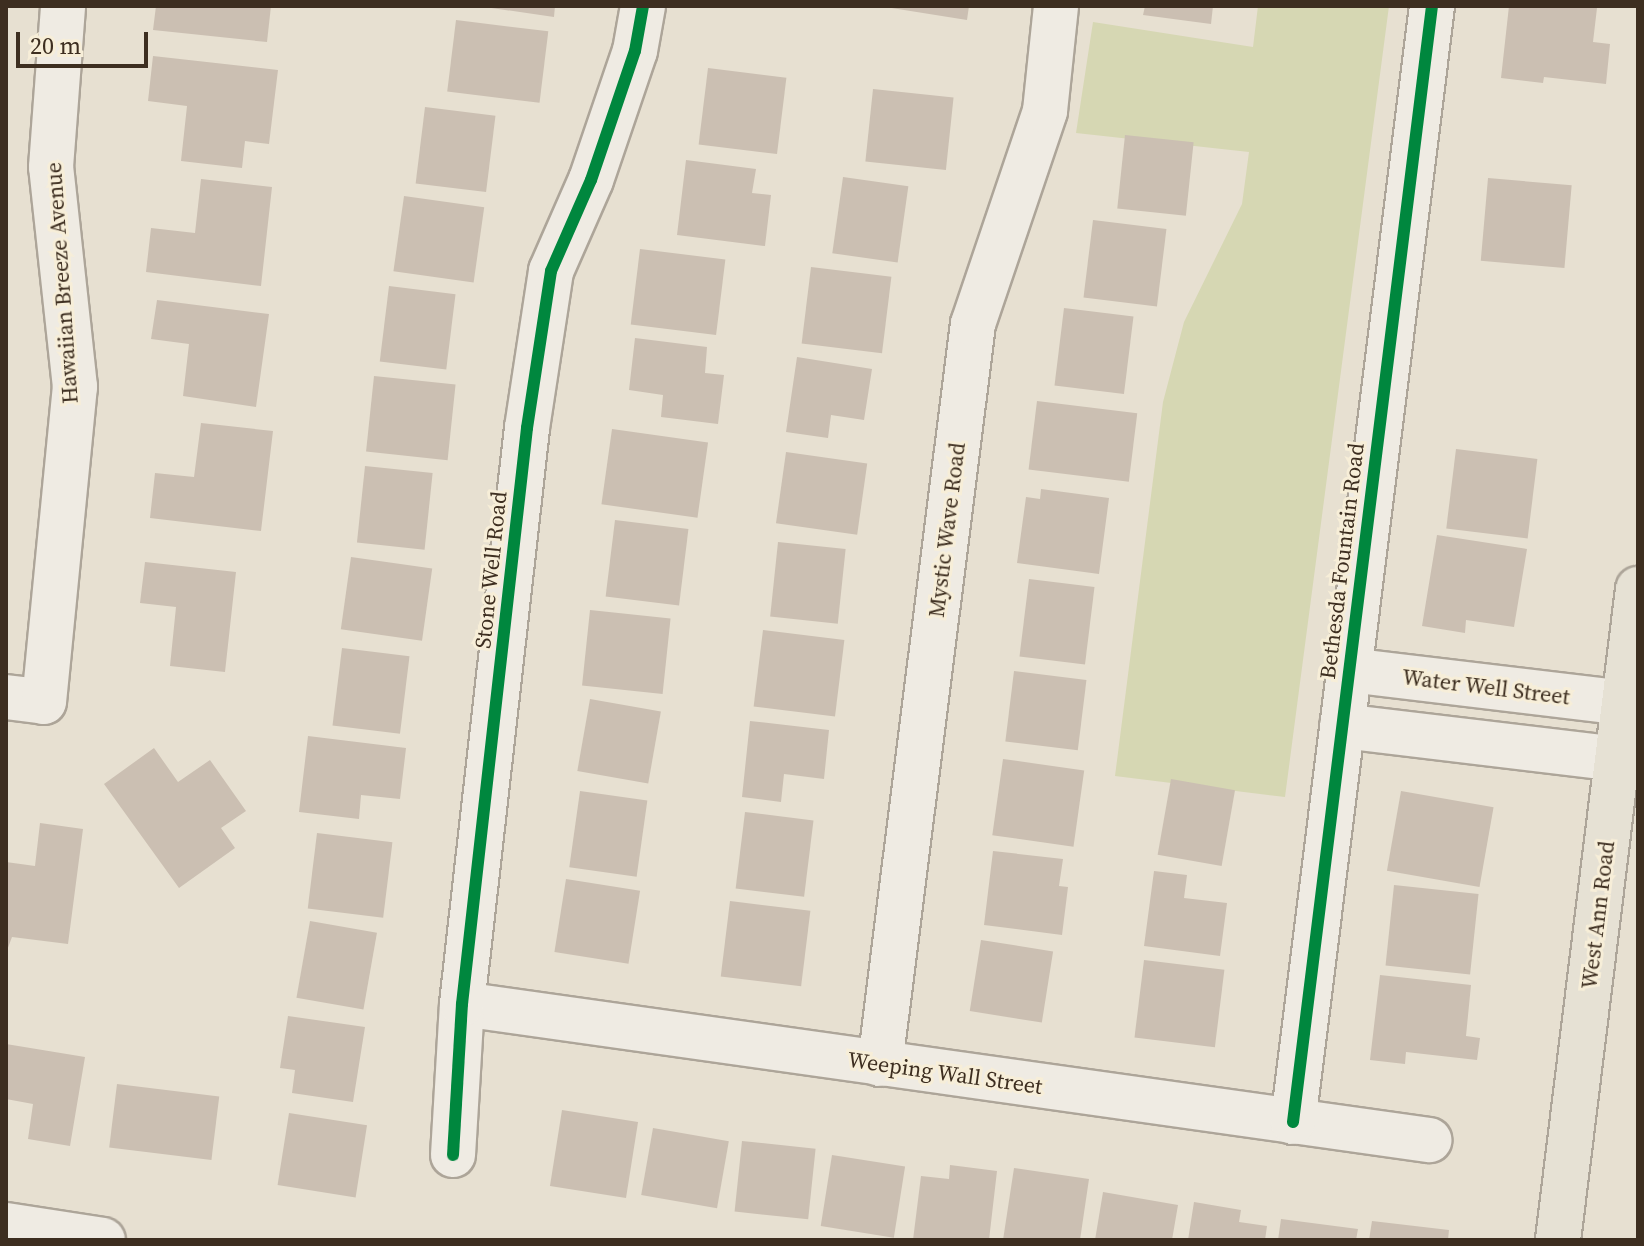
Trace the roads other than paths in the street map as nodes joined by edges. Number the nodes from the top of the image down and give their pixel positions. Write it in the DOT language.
graph roads {
  1 [pos="63,6"];
  2 [pos="643,6"];
  3 [pos="1056,6"];
  4 [pos="1432,6"];
  5 [pos="1638,589"];
  6 [pos="1349,670"];
  7 [pos="1463,684"];
  8 [pos="25,700"];
  9 [pos="1631,704"];
  10 [pos="1342,726"];
  11 [pos="1455,739"];
  12 [pos="1617,759"];
  13 [pos="462,1004"];
  14 [pos="880,1064"];
  15 [pos="1293,1122"];
  16 [pos="1429,1140"];
  17 [pos="453,1155"];
  18 [pos="6,1225"];
  19 [pos="103,1240"];
  20 [pos="1558,1240"];
  1 -- 8 [label="street, Hawaiian Breeze Avenue"];
  2 -- 13 [label="street, Stone Well Road"];
  3 -- 14 [label="street, Mystic Wave Road"];
  4 -- 6 [label="street, Bethesda Fountain Road"];
  5 -- 9 [label="main road, West Ann Road"];
  6 -- 7 [label="street, Water Well Street"];
  6 -- 10 [label="street, Bethesda Fountain Road"];
  7 -- 9 [label="street, Water Well Street"];
  7 -- 11 [label="street"];
  9 -- 12 [label="main road, West Ann Road"];
  10 -- 11 [label="street"];
  10 -- 15 [label="street, Bethesda Fountain Road"];
  11 -- 12 [label="street"];
  12 -- 20 [label="main road, West Ann Road"];
  13 -- 14 [label="street, Weeping Wall Street"];
  13 -- 17 [label="street, Stone Well Road"];
  14 -- 15 [label="street, Weeping Wall Street"];
  15 -- 16 [label="street, Weeping Wall Street"];
  18 -- 19 [label="street"];
}
